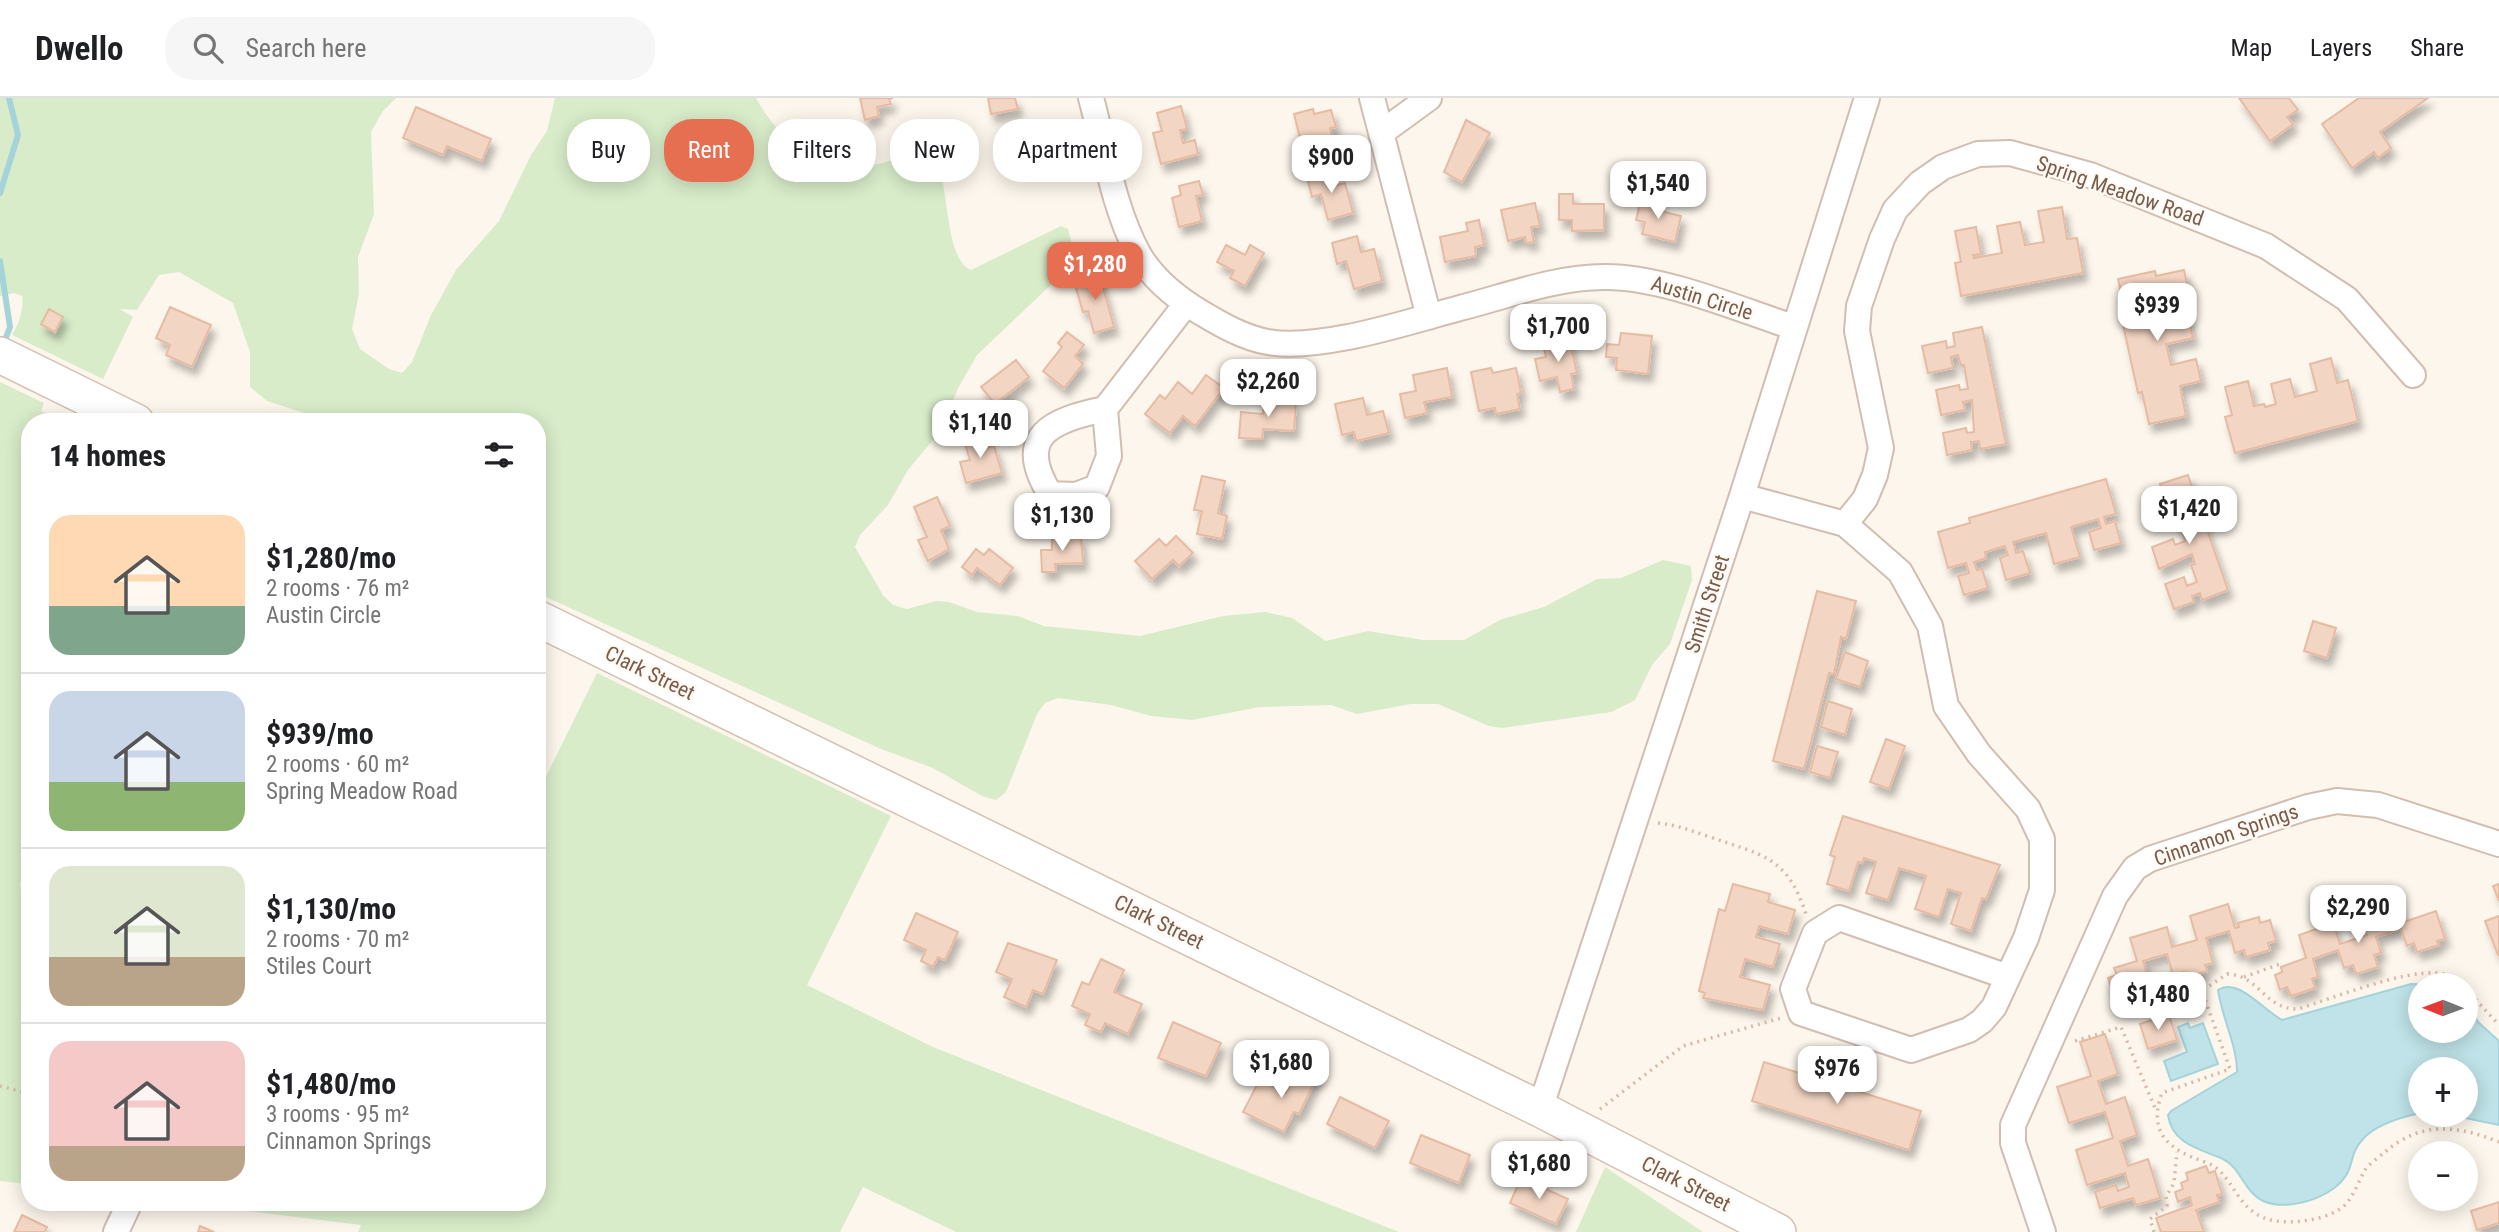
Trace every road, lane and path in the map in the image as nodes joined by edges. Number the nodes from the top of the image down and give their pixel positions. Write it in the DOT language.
graph roads {
  1 [pos="1091,98"];
  2 [pos="1371,98"];
  3 [pos="1429,98"];
  4 [pos="1867,98"];
  5 [pos="1381,133"];
  6 [pos="1186,304"];
  7 [pos="1429,317"];
  8 [pos="1793,327"];
  9 [pos="4,356"];
  10 [pos="2413,374"];
  11 [pos="1105,410"];
  12 [pos="118,413"];
  13 [pos="1742,496"];
  14 [pos="1845,524"];
  15 [pos="546,622"];
  16 [pos="1658,823"];
  17 [pos="2499,844"];
  18 [pos="1815,933"];
  19 [pos="2280,964"];
  20 [pos="2244,976"];
  21 [pos="2008,977"];
  22 [pos="2408,977"];
  23 [pos="2478,1002"];
  24 [pos="1801,1013"];
  25 [pos="2499,1025"];
  26 [pos="2044,1051"];
  27 [pos="0,1086"];
  28 [pos="21,1092"];
  29 [pos="1540,1109"];
  30 [pos="2156,1110"];
  31 [pos="1596,1112"];
  32 [pos="2499,1142"];
  33 [pos="2177,1152"];
  34 [pos="126,1211"];
  35 [pos="116,1232"];
  36 [pos="1778,1232"];
  37 [pos="2043,1232"];
  38 [pos="2154,1232"];
  1 -- 6 [label="street, Austin Circle"];
  2 -- 5 [label="street"];
  3 -- 5 [label="street"];
  4 -- 8 [label="street, Smith Street"];
  5 -- 7 [label="street"];
  6 -- 7 [label="street, Austin Circle"];
  6 -- 11 [label="street"];
  7 -- 8 [label="street, Austin Circle"];
  8 -- 13 [label="street, Smith Street"];
  9 -- 12 [label="main road"];
  10 -- 14 [label="street, Spring Meadow Road"];
  13 -- 14 [label="street"];
  13 -- 29 [label="street, Smith Street"];
  14 -- 21 [label="street"];
  15 -- 29 [label="main road, Clark Street"];
  16 -- 18 [label="path"];
  17 -- 26 [label="street, Cinnamon Springs"];
  18 -- 21 [label="street"];
  18 -- 24 [label="street"];
  19 -- 20 [label="path"];
  20 -- 22 [label="path"];
  20 -- 30 [label="path"];
  21 -- 24 [label="street"];
  23 -- 25 [label="path"];
  24 -- 31 [label="path"];
  26 -- 30 [label="path"];
  26 -- 37 [label="street, Cinnamon Springs"];
  27 -- 28 [label="path"];
  29 -- 36 [label="main road, Clark Street"];
  30 -- 33 [label="path"];
  32 -- 33 [label="path"];
  33 -- 38 [label="path"];
  34 -- 35 [label="street"];
}
